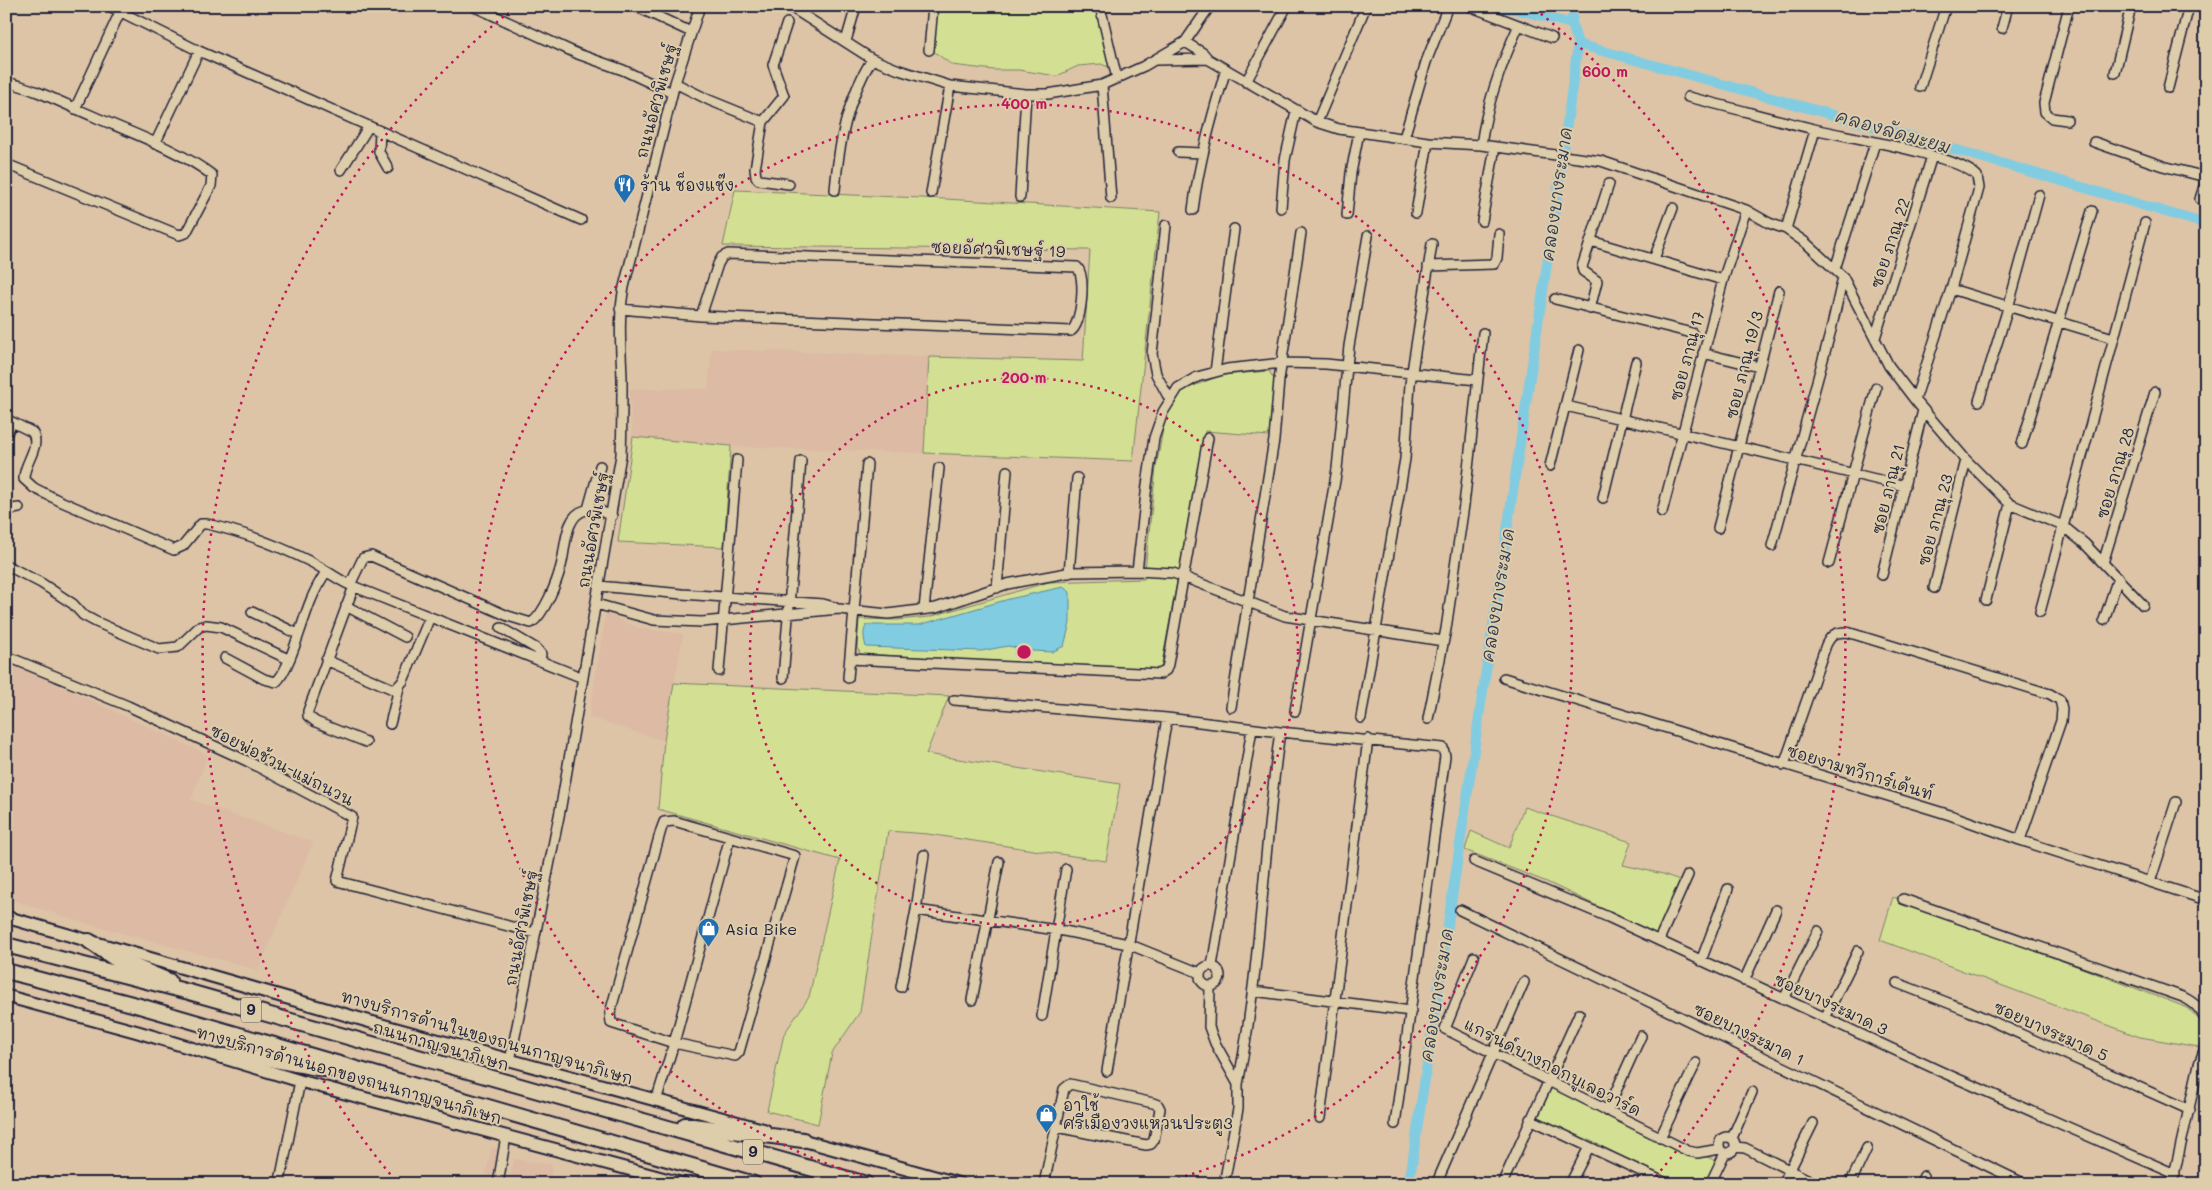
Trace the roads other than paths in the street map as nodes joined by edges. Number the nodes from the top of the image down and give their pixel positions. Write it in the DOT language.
graph roads {
  1 [pos="109,6"];
  2 [pos="473,6"];
  3 [pos="635,6"];
  4 [pos="789,6"];
  5 [pos="856,6"];
  6 [pos="933,6"];
  7 [pos="1100,6"];
  8 [pos="1210,6"];
  9 [pos="1287,6"];
  10 [pos="1366,6"];
  11 [pos="1448,6"];
  12 [pos="1469,6"];
  13 [pos="1946,6"];
  14 [pos="2008,6"];
  15 [pos="2070,6"];
  16 [pos="2131,6"];
  17 [pos="2189,6"];
  18 [pos="698,7"];
  19 [pos="120,12"];
  20 [pos="787,23"];
  21 [pos="1519,25"];
  22 [pos="2002,28"];
  23 [pos="691,32"];
  24 [pos="1552,38"];
  25 [pos="846,41"];
  26 [pos="1185,42"];
  27 [pos="929,50"];
  28 [pos="199,51"];
  29 [pos="872,59"];
  30 [pos="1208,59"];
  31 [pos="1155,60"];
  32 [pos="1226,69"];
  33 [pos="2115,73"];
  34 [pos="1116,78"];
  35 [pos="6,82"];
  36 [pos="1246,82"];
  37 [pos="674,83"];
  38 [pos="950,86"];
  39 [pos="1102,86"];
  40 [pos="1920,88"];
  41 [pos="2168,88"];
  42 [pos="672,93"];
  43 [pos="1026,94"];
  44 [pos="1688,96"];
  45 [pos="75,108"];
  46 [pos="1296,111"];
  47 [pos="2066,120"];
  48 [pos="763,122"];
  49 [pos="1317,122"];
  50 [pos="369,126"];
  51 [pos="1815,130"];
  52 [pos="380,131"];
  53 [pos="1359,132"];
  54 [pos="1404,138"];
  55 [pos="1428,142"];
  56 [pos="2094,142"];
  57 [pos="1875,143"];
  58 [pos="155,144"];
  59 [pos="1481,145"];
  60 [pos="1494,147"];
  61 [pos="1178,152"];
  62 [pos="1203,153"];
  63 [pos="1932,156"];
  64 [pos="6,164"];
  65 [pos="388,168"];
  66 [pos="340,170"];
  67 [pos="2206,179"];
  68 [pos="789,184"];
  69 [pos="1609,184"];
  70 [pos="835,190"];
  71 [pos="931,193"];
  72 [pos="2039,195"];
  73 [pos="1020,197"];
  74 [pos="1111,198"];
  75 [pos="2200,199"];
  76 [pos="1281,208"];
  77 [pos="1673,208"];
  78 [pos="1193,210"];
  79 [pos="1746,210"];
  80 [pos="2092,211"];
  81 [pos="1416,213"];
  82 [pos="1347,215"];
  83 [pos="582,220"];
  84 [pos="1482,221"];
  85 [pos="2145,223"];
  86 [pos="1166,225"];
  87 [pos="1234,229"];
  88 [pos="1786,229"];
  89 [pos="1301,232"];
  90 [pos="1499,234"];
  91 [pos="1368,236"];
  92 [pos="1591,240"];
  93 [pos="1432,244"];
  94 [pos="1654,259"];
  95 [pos="1428,266"];
  96 [pos="1835,269"];
  97 [pos="1843,277"];
  98 [pos="1723,280"];
  99 [pos="1951,289"];
  100 [pos="1779,291"];
  101 [pos="1556,299"];
  102 [pos="2008,308"];
  103 [pos="620,309"];
  104 [pos="1590,309"];
  105 [pos="701,316"];
  106 [pos="2060,322"];
  107 [pos="1483,333"];
  108 [pos="1692,333"];
  109 [pos="1875,338"];
  110 [pos="2113,338"];
  111 [pos="1579,350"];
  112 [pos="1703,353"];
  113 [pos="1636,362"];
  114 [pos="1282,363"];
  115 [pos="1347,366"];
  116 [pos="1759,367"];
  117 [pos="1215,372"];
  118 [pos="1412,372"];
  119 [pos="1477,380"];
  120 [pos="1876,388"];
  121 [pos="2155,392"];
  122 [pos="1170,400"];
  123 [pos="1915,400"];
  124 [pos="1978,401"];
  125 [pos="1566,406"];
  126 [pos="1924,410"];
  127 [pos="1623,418"];
  128 [pos="9,420"];
  129 [pos="1682,433"];
  130 [pos="6,435"];
  131 [pos="1208,438"];
  132 [pos="2022,444"];
  133 [pos="1739,448"];
  134 [pos="737,460"];
  135 [pos="1796,460"];
  136 [pos="1966,460"];
  137 [pos="801,461"];
  138 [pos="867,464"];
  139 [pos="600,466"];
  140 [pos="1550,466"];
  141 [pos="939,468"];
  142 [pos="1008,471"];
  143 [pos="1851,474"];
  144 [pos="1077,478"];
  145 [pos="1905,486"];
  146 [pos="1603,498"];
  147 [pos="2010,504"];
  148 [pos="18,508"];
  149 [pos="588,509"];
  150 [pos="6,510"];
  151 [pos="1662,512"];
  152 [pos="612,516"];
  153 [pos="2063,526"];
  154 [pos="1718,528"];
  155 [pos="1772,546"];
  156 [pos="1828,562"];
  157 [pos="2104,563"];
  158 [pos="6,565"];
  159 [pos="1137,571"];
  160 [pos="326,572"];
  161 [pos="1069,573"];
  162 [pos="1882,575"];
  163 [pos="1183,577"];
  164 [pos="2118,578"];
  165 [pos="352,586"];
  166 [pos="599,586"];
  167 [pos="997,588"];
  168 [pos="1934,588"];
  169 [pos="725,597"];
  170 [pos="1986,600"];
  171 [pos="789,602"];
  172 [pos="1249,602"];
  173 [pos="596,604"];
  174 [pos="2143,605"];
  175 [pos="346,606"];
  176 [pos="839,609"];
  177 [pos="924,609"];
  178 [pos="854,610"];
  179 [pos="252,612"];
  180 [pos="2040,612"];
  181 [pos="788,613"];
  182 [pos="430,617"];
  183 [pos="723,619"];
  184 [pos="2104,620"];
  185 [pos="1311,621"];
  186 [pos="501,628"];
  187 [pos="1376,631"];
  188 [pos="298,634"];
  189 [pos="405,637"];
  190 [pos="1443,641"];
  191 [pos="6,656"];
  192 [pos="226,658"];
  193 [pos="288,659"];
  194 [pos="850,659"];
  195 [pos="326,660"];
  196 [pos="540,661"];
  197 [pos="719,671"];
  198 [pos="583,678"];
  199 [pos="783,678"];
  200 [pos="848,678"];
  201 [pos="1504,678"];
  202 [pos="399,688"];
  203 [pos="954,700"];
  204 [pos="1231,707"];
  205 [pos="1296,711"];
  206 [pos="1167,718"];
  207 [pos="1361,718"];
  208 [pos="1428,719"];
  209 [pos="390,724"];
  210 [pos="1252,729"];
  211 [pos="1280,732"];
  212 [pos="1368,740"];
  213 [pos="366,742"];
  214 [pos="1784,765"];
  215 [pos="2176,802"];
  216 [pos="730,837"];
  217 [pos="2020,840"];
  218 [pos="924,855"];
  219 [pos="1474,861"];
  220 [pos="999,862"];
  221 [pos="1066,869"];
  222 [pos="1688,875"];
  223 [pos="2150,882"];
  224 [pos="1728,889"];
  225 [pos="1903,899"];
  226 [pos="2206,900"];
  227 [pos="916,910"];
  228 [pos="1460,910"];
  229 [pos="1776,910"];
  230 [pos="6,917"];
  231 [pos="988,919"];
  232 [pos="1057,930"];
  233 [pos="1818,931"];
  234 [pos="536,933"];
  235 [pos="1659,940"];
  236 [pos="89,941"];
  237 [pos="1128,944"];
  238 [pos="6,945"];
  239 [pos="1858,950"];
  240 [pos="1474,957"];
  241 [pos="1701,961"];
  242 [pos="1212,966"];
  243 [pos="6,971"];
  244 [pos="1200,973"];
  245 [pos="1744,981"];
  246 [pos="1524,982"];
  247 [pos="1898,983"];
  248 [pos="900,987"];
  249 [pos="1210,987"];
  250 [pos="1253,991"];
  251 [pos="189,992"];
  252 [pos="6,996"];
  253 [pos="1784,999"];
  254 [pos="972,1000"];
  255 [pos="1335,1002"];
  256 [pos="1411,1011"];
  257 [pos="1579,1014"];
  258 [pos="1042,1016"];
  259 [pos="1825,1018"];
  260 [pos="2206,1021"];
  261 [pos="1641,1036"];
  262 [pos="674,1044"];
  263 [pos="2206,1046"];
  264 [pos="1492,1053"];
  265 [pos="222,1056"];
  266 [pos="510,1061"];
  267 [pos="1696,1063"];
  268 [pos="347,1067"];
  269 [pos="1107,1071"];
  270 [pos="300,1081"];
  271 [pos="1547,1081"];
  272 [pos="1238,1084"];
  273 [pos="1752,1092"];
  274 [pos="656,1101"];
  275 [pos="2190,1110"];
  276 [pos="1607,1111"];
  277 [pos="1320,1118"];
  278 [pos="1530,1119"];
  279 [pos="640,1120"];
  280 [pos="1813,1123"];
  281 [pos="1395,1124"];
  282 [pos="1057,1127"];
  283 [pos="506,1136"];
  284 [pos="1660,1138"];
  285 [pos="803,1140"];
  286 [pos="1734,1143"];
  287 [pos="1589,1147"];
  288 [pos="1867,1148"];
  289 [pos="1722,1151"];
  290 [pos="1790,1170"];
  291 [pos="1646,1173"];
  292 [pos="2174,1174"];
  293 [pos="1438,1180"];
  294 [pos="280,1181"];
  295 [pos="498,1184"];
  296 [pos="684,1184"];
  297 [pos="754,1184"];
  298 [pos="866,1184"];
  299 [pos="960,1184"];
  300 [pos="1044,1184"];
  301 [pos="1224,1184"];
  302 [pos="1502,1184"];
  303 [pos="1570,1184"];
  304 [pos="1641,1184"];
  305 [pos="1668,1184"];
  306 [pos="1710,1184"];
  307 [pos="1783,1184"];
  308 [pos="1818,1184"];
  309 [pos="1850,1184"];
  310 [pos="2025,1184"];
  311 [pos="2172,1184"];
  1 -- 19 [label="street"];
  2 -- 42 [label="street"];
  3 -- 23 [label="street"];
  4 -- 25 [label="street"];
  5 -- 25 [label="street"];
  6 -- 27 [label="street"];
  7 -- 34 [label="street"];
  8 -- 26 [label="street"];
  9 -- 36 [label="street"];
  10 -- 49 [label="street"];
  11 -- 54 [label="street"];
  12 -- 21 [label="street"];
  13 -- 40 [label="street"];
  14 -- 22 [label="street"];
  15 -- 47 [label="street"];
  16 -- 33 [label="street"];
  17 -- 41 [label="street"];
  18 -- 23 [label="street, ถนนอัศวพิเชษฐ์"];
  19 -- 28 [label="street"];
  19 -- 45 [label="street"];
  20 -- 48 [label="street"];
  21 -- 24 [label="street"];
  21 -- 59 [label="street"];
  23 -- 37 [label="street, ถนนอัศวพิเชษฐ์"];
  25 -- 29 [label="street"];
  26 -- 30 [label="street"];
  26 -- 31 [label="street"];
  28 -- 50 [label="street"];
  28 -- 58 [label="street"];
  29 -- 38 [label="street"];
  29 -- 70 [label="street"];
  30 -- 31 [label="street"];
  30 -- 32 [label="street"];
  31 -- 34 [label="street"];
  32 -- 36 [label="street"];
  32 -- 62 [label="street"];
  34 -- 39 [label="street"];
  35 -- 45 [label="street"];
  36 -- 46 [label="street"];
  37 -- 42 [label="street, ถนนอัศวพิเชษฐ์"];
  37 -- 48 [label="street"];
  38 -- 43 [label="street"];
  38 -- 71 [label="street"];
  39 -- 43 [label="street"];
  39 -- 74 [label="street"];
  42 -- 103 [label="street, ถนนอัศวพิเชษฐ์"];
  43 -- 73 [label="street"];
  44 -- 51 [label="street"];
  45 -- 58 [label="street"];
  46 -- 49 [label="street"];
  46 -- 76 [label="street"];
  48 -- 68 [label="street"];
  49 -- 53 [label="street"];
  50 -- 52 [label="street"];
  50 -- 66 [label="street"];
  51 -- 57 [label="street"];
  51 -- 88 [label="street"];
  52 -- 65 [label="street"];
  52 -- 83 [label="street"];
  53 -- 54 [label="street"];
  53 -- 82 [label="street"];
  54 -- 55 [label="street"];
  55 -- 59 [label="street"];
  55 -- 81 [label="street"];
  56 -- 67 [label="street"];
  57 -- 63 [label="street"];
  57 -- 96 [label="street"];
  58 -- 64 [label="street"];
  59 -- 60 [label="street"];
  60 -- 79 [label="street"];
  60 -- 84 [label="street"];
  61 -- 62 [label="street"];
  62 -- 78 [label="street"];
  63 -- 99 [label="street"];
  63 -- 109 [label="street, ซอย ภาณุ 22"];
  67 -- 75 [label="street"];
  69 -- 92 [label="street"];
  72 -- 102 [label="street"];
  77 -- 94 [label="street"];
  79 -- 88 [label="street"];
  79 -- 98 [label="street, ซอย ภาณุ 17"];
  80 -- 106 [label="street"];
  85 -- 110 [label="street"];
  86 -- 122 [label="street"];
  87 -- 117 [label="street"];
  88 -- 96 [label="street"];
  89 -- 114 [label="street"];
  90 -- 95 [label="street"];
  91 -- 115 [label="street"];
  92 -- 94 [label="street"];
  92 -- 104 [label="street"];
  93 -- 95 [label="street"];
  94 -- 98 [label="street"];
  95 -- 118 [label="street"];
  96 -- 97 [label="street"];
  97 -- 109 [label="street"];
  97 -- 135 [label="street"];
  98 -- 112 [label="street, ซอย ภาณุ 17"];
  99 -- 102 [label="street"];
  99 -- 123 [label="street"];
  100 -- 116 [label="street, ซอย ภาณุ 19/3"];
  101 -- 104 [label="street"];
  102 -- 106 [label="street"];
  102 -- 124 [label="street"];
  103 -- 105 [label="street, ซอยอัศวพิเชษฐ์ 19"];
  103 -- 152 [label="street, ถนนอัศวพิเชษฐ์"];
  104 -- 108 [label="street"];
  105 -- 105 [label="street, ซอยอัศวพิเชษฐ์ 19"];
  106 -- 110 [label="street"];
  106 -- 132 [label="street"];
  107 -- 119 [label="street"];
  109 -- 123 [label="street"];
  110 -- 153 [label="street"];
  111 -- 125 [label="street"];
  112 -- 116 [label="street"];
  112 -- 129 [label="street, ซอย ภาณุ 17"];
  113 -- 127 [label="street"];
  114 -- 115 [label="street"];
  114 -- 117 [label="street"];
  114 -- 172 [label="street"];
  115 -- 118 [label="street"];
  115 -- 185 [label="street"];
  116 -- 133 [label="street, ซอย ภาณุ 19/3"];
  117 -- 122 [label="street"];
  118 -- 119 [label="street"];
  118 -- 187 [label="street"];
  119 -- 190 [label="street"];
  120 -- 143 [label="street"];
  121 -- 157 [label="street, ซอย ภาณุ 28"];
  122 -- 159 [label="street"];
  123 -- 126 [label="street"];
  125 -- 127 [label="street"];
  125 -- 140 [label="street"];
  126 -- 136 [label="street"];
  126 -- 145 [label="street, ซอย ภาณุ 21"];
  127 -- 129 [label="street"];
  127 -- 146 [label="street"];
  128 -- 130 [label="street"];
  128 -- 160 [label="street"];
  129 -- 133 [label="street"];
  129 -- 151 [label="street, ซอย ภาณุ 17"];
  131 -- 163 [label="street"];
  133 -- 135 [label="street"];
  133 -- 154 [label="street, ซอย ภาณุ 19/3"];
  134 -- 169 [label="street"];
  135 -- 143 [label="street"];
  135 -- 155 [label="street"];
  136 -- 147 [label="street"];
  136 -- 168 [label="street, ซอย ภาณุ 23"];
  137 -- 171 [label="street"];
  138 -- 178 [label="street"];
  139 -- 149 [label="street"];
  141 -- 177 [label="street"];
  142 -- 167 [label="street"];
  143 -- 145 [label="street"];
  143 -- 156 [label="street"];
  144 -- 161 [label="street"];
  145 -- 162 [label="street, ซอย ภาณุ 21"];
  147 -- 153 [label="street"];
  147 -- 170 [label="street"];
  148 -- 150 [label="street"];
  149 -- 152 [label="street"];
  149 -- 165 [label="street"];
  152 -- 166 [label="street, ถนนอัศวพิเชษฐ์"];
  153 -- 157 [label="street"];
  153 -- 180 [label="street"];
  157 -- 164 [label="street"];
  158 -- 193 [label="street"];
  159 -- 161 [label="street"];
  159 -- 163 [label="street"];
  160 -- 165 [label="street"];
  160 -- 188 [label="street"];
  161 -- 167 [label="street"];
  163 -- 172 [label="street"];
  163 -- 194 [label="street"];
  164 -- 174 [label="street"];
  164 -- 184 [label="street"];
  165 -- 175 [label="street"];
  165 -- 182 [label="street"];
  166 -- 169 [label="street"];
  166 -- 173 [label="street, ถนนอัศวพิเชษฐ์"];
  167 -- 177 [label="street"];
  169 -- 171 [label="street"];
  169 -- 183 [label="street"];
  171 -- 176 [label="street"];
  171 -- 181 [label="street"];
  172 -- 185 [label="street"];
  172 -- 204 [label="street"];
  173 -- 183 [label="street"];
  173 -- 198 [label="street, ถนนอัศวพิเชษฐ์"];
  175 -- 189 [label="street"];
  175 -- 195 [label="street"];
  176 -- 178 [label="street"];
  176 -- 181 [label="street"];
  177 -- 178 [label="street"];
  178 -- 194 [label="street"];
  179 -- 188 [label="street"];
  181 -- 183 [label="street"];
  181 -- 199 [label="street"];
  182 -- 196 [label="street"];
  182 -- 202 [label="street"];
  183 -- 197 [label="street"];
  185 -- 187 [label="street"];
  185 -- 205 [label="street"];
  186 -- 196 [label="street"];
  187 -- 190 [label="street"];
  187 -- 207 [label="street"];
  188 -- 193 [label="street"];
  190 -- 208 [label="street"];
  191 -- 234 [label="street, ซอยพ่อช้วน-แม่ถนวน"];
  192 -- 193 [label="street"];
  194 -- 200 [label="street"];
  195 -- 202 [label="street"];
  195 -- 213 [label="street"];
  196 -- 198 [label="street"];
  198 -- 234 [label="street, ถนนอัศวพิเชษฐ์"];
  201 -- 214 [label="street, ซอยงามทวีการ์เด้นท์"];
  202 -- 209 [label="street"];
  203 -- 206 [label="street"];
  206 -- 210 [label="street"];
  206 -- 237 [label="street"];
  210 -- 211 [label="street"];
  210 -- 242 [label="street"];
  211 -- 212 [label="street"];
  211 -- 250 [label="street"];
  212 -- 255 [label="street"];
  212 -- 256 [label="street"];
  214 -- 217 [label="street, ซอยงามทวีการ์เด้นท์"];
  214 -- 217 [label="street"];
  215 -- 223 [label="street"];
  216 -- 262 [label="street"];
  216 -- 262 [label="street"];
  216 -- 262 [label="street"];
  217 -- 223 [label="street, ซอยงามทวีการ์เด้นท์"];
  218 -- 227 [label="street"];
  219 -- 235 [label="street, ซอยบางระมาด 3"];
  220 -- 231 [label="street"];
  221 -- 232 [label="street"];
  222 -- 235 [label="street"];
  223 -- 226 [label="street, ซอยงามทวีการ์เด้นท์"];
  224 -- 241 [label="street"];
  225 -- 260 [label="street"];
  227 -- 231 [label="street"];
  227 -- 248 [label="street"];
  228 -- 310 [label="street, ซอยบางระมาด 1"];
  229 -- 245 [label="street"];
  230 -- 236 [label="main road, ทางบริการด้านในของถนนกาญจนาภิเษก"];
  231 -- 232 [label="street"];
  231 -- 254 [label="street"];
  232 -- 237 [label="street"];
  232 -- 258 [label="street"];
  233 -- 253 [label="street"];
  234 -- 266 [label="street, ถนนอัศวพิเชษฐ์"];
  235 -- 241 [label="street, ซอยบางระมาด 3"];
  236 -- 251 [label="highway"];
  236 -- 266 [label="main road, ทางบริการด้านในของถนนกาญจนาภิเษก"];
  237 -- 244 [label="street"];
  237 -- 269 [label="street"];
  238 -- 251 [label="highway, ถนนกาญจนาภิเษก / 9"];
  239 -- 259 [label="street"];
  240 -- 264 [label="street, แกรนด์บางกอกบูเลอวาร์ด"];
  241 -- 245 [label="street, ซอยบางระมาด 3"];
  242 -- 244 [label="street"];
  242 -- 249 [label="street"];
  243 -- 268 [label="highway, 9"];
  244 -- 249 [label="street"];
  245 -- 253 [label="street, ซอยบางระมาด 3"];
  246 -- 264 [label="street"];
  247 -- 275 [label="street, ซอยบางระมาด 5"];
  249 -- 272 [label="street"];
  250 -- 255 [label="street"];
  250 -- 272 [label="street"];
  251 -- 279 [label="highway, ถนนกาญจนาภิเษก / 9"];
  252 -- 265 [label="main road, ทางบริการด้านนอกของถนนกาญจนาภิเษก"];
  253 -- 259 [label="street, ซอยบางระมาด 3"];
  255 -- 256 [label="street"];
  255 -- 277 [label="street"];
  256 -- 281 [label="street"];
  257 -- 271 [label="street"];
  259 -- 292 [label="street, ซอยบางระมาด 3"];
  261 -- 276 [label="street"];
  262 -- 274 [label="street"];
  263 -- 275 [label="street"];
  264 -- 271 [label="street, แกรนด์บางกอกบูเลอวาร์ด"];
  264 -- 293 [label="street"];
  265 -- 268 [label="highway"];
  265 -- 270 [label="main road, ทางบริการด้านนอกของถนนกาญจนาภิเษก"];
  266 -- 274 [label="main road, ทางบริการด้านในของถนนกาญจนาภิเษก"];
  267 -- 284 [label="street"];
  268 -- 297 [label="highway, 9"];
  270 -- 283 [label="main road, ทางบริการด้านนอกของถนนกาญจนาภิเษก"];
  270 -- 294 [label="street"];
  271 -- 276 [label="street, แกรนด์บางกอกบูเลอวาร์ด"];
  271 -- 278 [label="street"];
  272 -- 301 [label="street"];
  273 -- 286 [label="street"];
  274 -- 285 [label="main road, ทางบริการด้านในของถนนกาญจนาภิเษก"];
  275 -- 292 [label="street"];
  276 -- 284 [label="street, แกรนด์บางกอกบูเลอวาร์ด"];
  278 -- 287 [label="street"];
  278 -- 302 [label="street"];
  279 -- 285 [label="highway"];
  279 -- 298 [label="highway, ถนนกาญจนาภิเษก / 9"];
  280 -- 290 [label="street"];
  282 -- 282 [label="street"];
  282 -- 300 [label="street"];
  283 -- 295 [label="street"];
  283 -- 296 [label="main road, ทางบริการด้านนอกของถนนกาญจนาภิเษก"];
  284 -- 289 [label="street, แกรนด์บางกอกบูเลอวาร์ด"];
  285 -- 299 [label="main road, ทางบริการด้านในของถนนกาญจนาภิเษก"];
  286 -- 289 [label="street"];
  286 -- 289 [label="street"];
  286 -- 290 [label="street"];
  287 -- 291 [label="street"];
  287 -- 303 [label="street"];
  288 -- 309 [label="street"];
  289 -- 306 [label="street"];
  290 -- 307 [label="street"];
  290 -- 308 [label="street"];
  291 -- 304 [label="street"];
  291 -- 305 [label="street"];
  292 -- 311 [label="street"];
}
